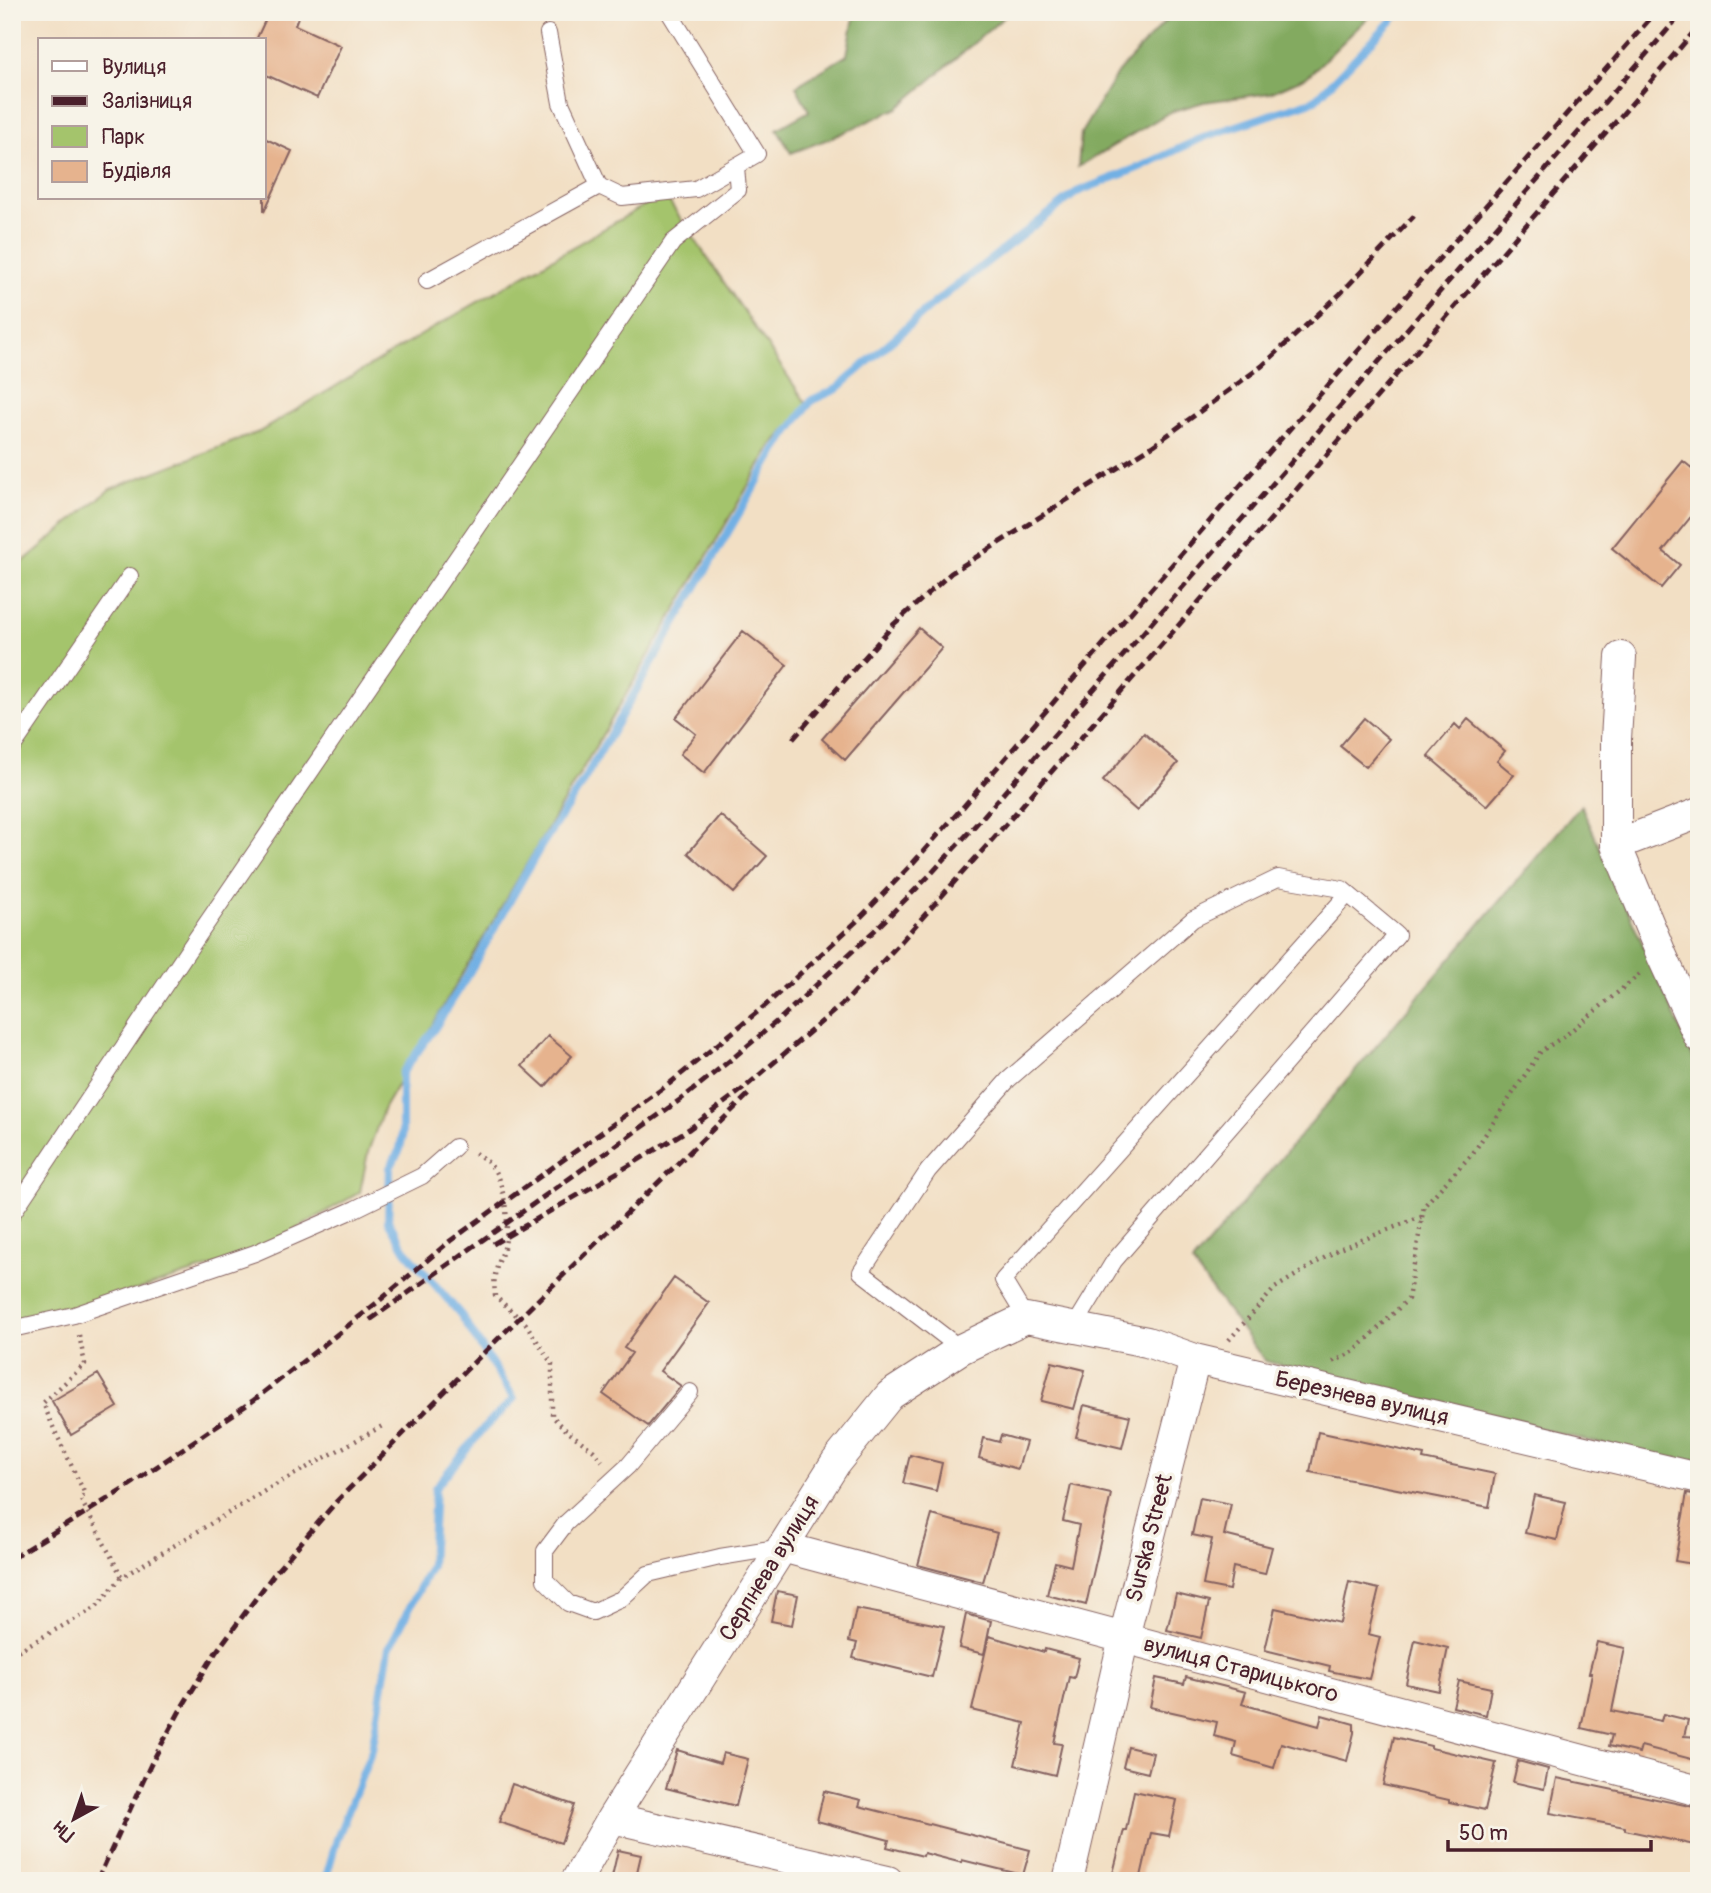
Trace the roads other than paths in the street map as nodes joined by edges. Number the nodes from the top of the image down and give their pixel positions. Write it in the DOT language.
graph roads {
  1 [pos="668,12"];
  2 [pos="548,33"];
  3 [pos="736,167"];
  4 [pos="599,186"];
  5 [pos="427,281"];
  6 [pos="130,576"];
  7 [pos="1621,657"];
  8 [pos="12,748"];
  9 [pos="1699,813"];
  10 [pos="1616,845"];
  11 [pos="1348,894"];
  12 [pos="1699,1037"];
  13 [pos="455,1147"];
  14 [pos="12,1214"];
  15 [pos="1026,1318"];
  16 [pos="1074,1327"];
  17 [pos="12,1329"];
  18 [pos="961,1349"];
  19 [pos="1202,1361"];
  20 [pos="690,1392"];
  21 [pos="1699,1478"];
  22 [pos="782,1547"];
  23 [pos="1124,1637"];
  24 [pos="1699,1791"];
  25 [pos="612,1818"];
  26 [pos="576,1881"];
  27 [pos="888,1881"];
  28 [pos="1068,1881"];
  1 -- 3 [label="lane"];
  2 -- 4 [label="lane"];
  3 -- 4 [label="lane"];
  3 -- 14 [label="lane"];
  4 -- 5 [label="lane"];
  6 -- 8 [label="lane"];
  7 -- 10 [label="street"];
  9 -- 10 [label="street"];
  10 -- 12 [label="street"];
  11 -- 15 [label="lane"];
  11 -- 16 [label="lane"];
  11 -- 18 [label="lane"];
  13 -- 17 [label="lane"];
  15 -- 16 [label="street, Березнева вулиця"];
  15 -- 18 [label="street, Серпнева вулиця"];
  16 -- 19 [label="street, Березнева вулиця"];
  18 -- 22 [label="street, Серпнева вулиця"];
  19 -- 21 [label="street, Березнева вулиця"];
  19 -- 23 [label="street, Surska Street"];
  20 -- 22 [label="lane"];
  22 -- 23 [label="street, вулиця Старицького"];
  22 -- 25 [label="street, Серпнева вулиця"];
  23 -- 24 [label="street, вулиця Старицького"];
  23 -- 28 [label="street, Surska Street"];
  25 -- 26 [label="street, Серпнева вулиця"];
  25 -- 27 [label="street"];
}
